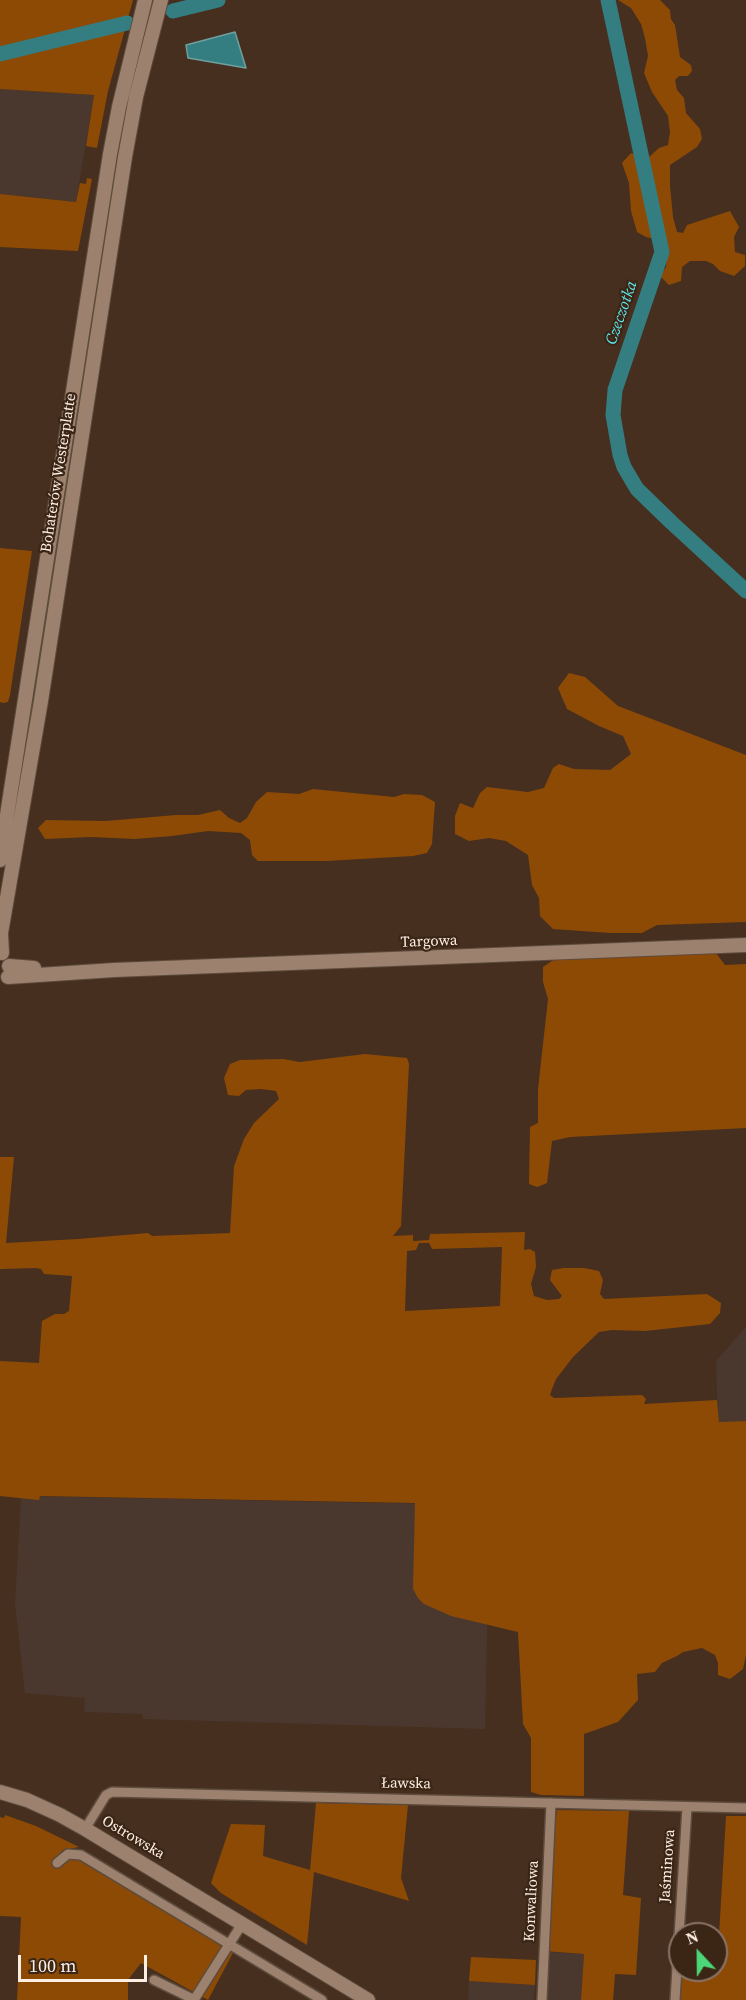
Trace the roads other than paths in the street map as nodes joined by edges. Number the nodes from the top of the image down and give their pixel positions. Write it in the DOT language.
graph roads {
  1 [pos="161,1"];
  2 [pos="145,2"];
  3 [pos="0,860"];
  4 [pos="746,945"];
  5 [pos="4,967"];
  6 [pos="0,1792"];
  7 [pos="551,1803"];
  8 [pos="687,1807"];
  9 [pos="746,1808"];
  10 [pos="85,1829"];
  11 [pos="57,1863"];
  12 [pos="242,1924"];
  13 [pos="230,1944"];
  14 [pos="154,1980"];
  15 [pos="194,2000"];
  16 [pos="322,2000"];
  17 [pos="368,2000"];
  18 [pos="542,2000"];
  19 [pos="675,2000"];
  1 -- 5 [label="main road, Bohaterów Westerplatte"];
  2 -- 3 [label="main road, Bohaterów Westerplatte"];
  4 -- 5 [label="main road, Targowa"];
  6 -- 10 [label="main road, Ostrowska"];
  7 -- 8 [label="street, Ławska"];
  7 -- 10 [label="street, Ławska"];
  7 -- 18 [label="street, Konwaliowa"];
  8 -- 9 [label="street, Ławska"];
  8 -- 19 [label="street, Jaśminowa"];
  10 -- 12 [label="main road, Ostrowska"];
  11 -- 13 [label="street"];
  12 -- 13 [label="street"];
  12 -- 17 [label="main road, Ostrowska"];
  13 -- 15 [label="street"];
  13 -- 16 [label="street"];
  14 -- 15 [label="street"];
}
